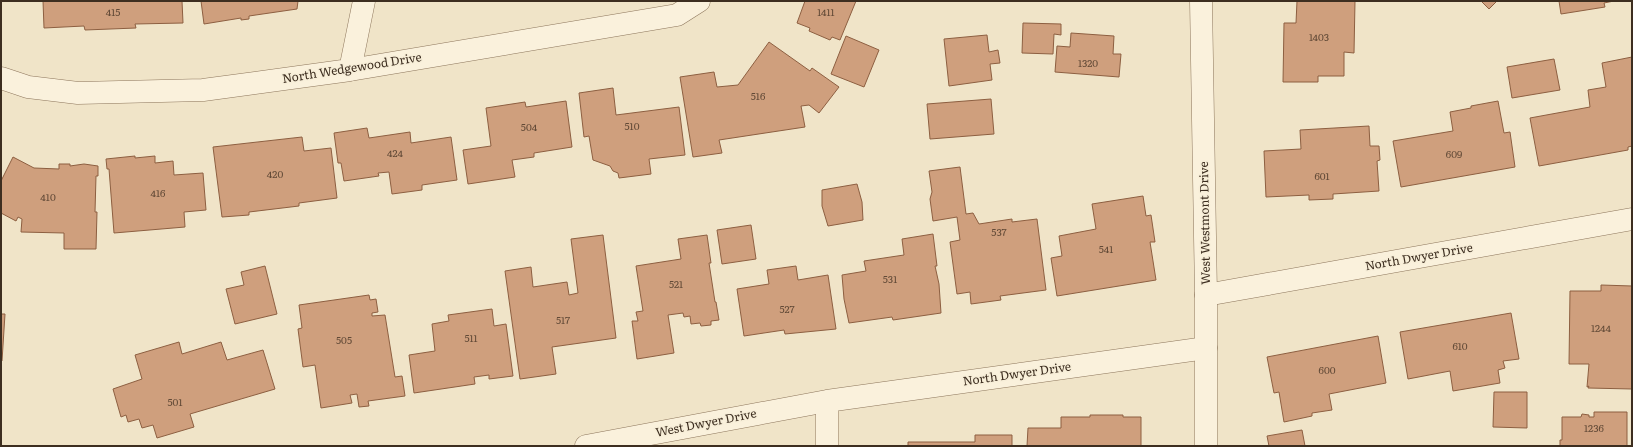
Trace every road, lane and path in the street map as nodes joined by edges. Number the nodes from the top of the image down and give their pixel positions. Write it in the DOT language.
graph roads {
  1 [pos="364,1"];
  2 [pos="699,1"];
  3 [pos="1201,1"];
  4 [pos="350,70"];
  5 [pos="1,78"];
  6 [pos="1632,219"];
  7 [pos="1206,295"];
  8 [pos="1206,348"];
  9 [pos="827,400"];
  10 [pos="586,446"];
  11 [pos="827,446"];
  12 [pos="1206,446"];
  1 -- 4 [label="street"];
  2 -- 4 [label="street, North Wedgewood Drive"];
  3 -- 7 [label="street, West Westmont Drive"];
  4 -- 5 [label="street, North Wedgewood Drive"];
  6 -- 7 [label="street, North Dwyer Drive"];
  7 -- 8 [label="street, West Westmont Drive"];
  8 -- 9 [label="street, North Dwyer Drive"];
  8 -- 12 [label="street, West Westmont Drive"];
  9 -- 10 [label="street, West Dwyer Drive"];
  9 -- 11 [label="street"];
}
